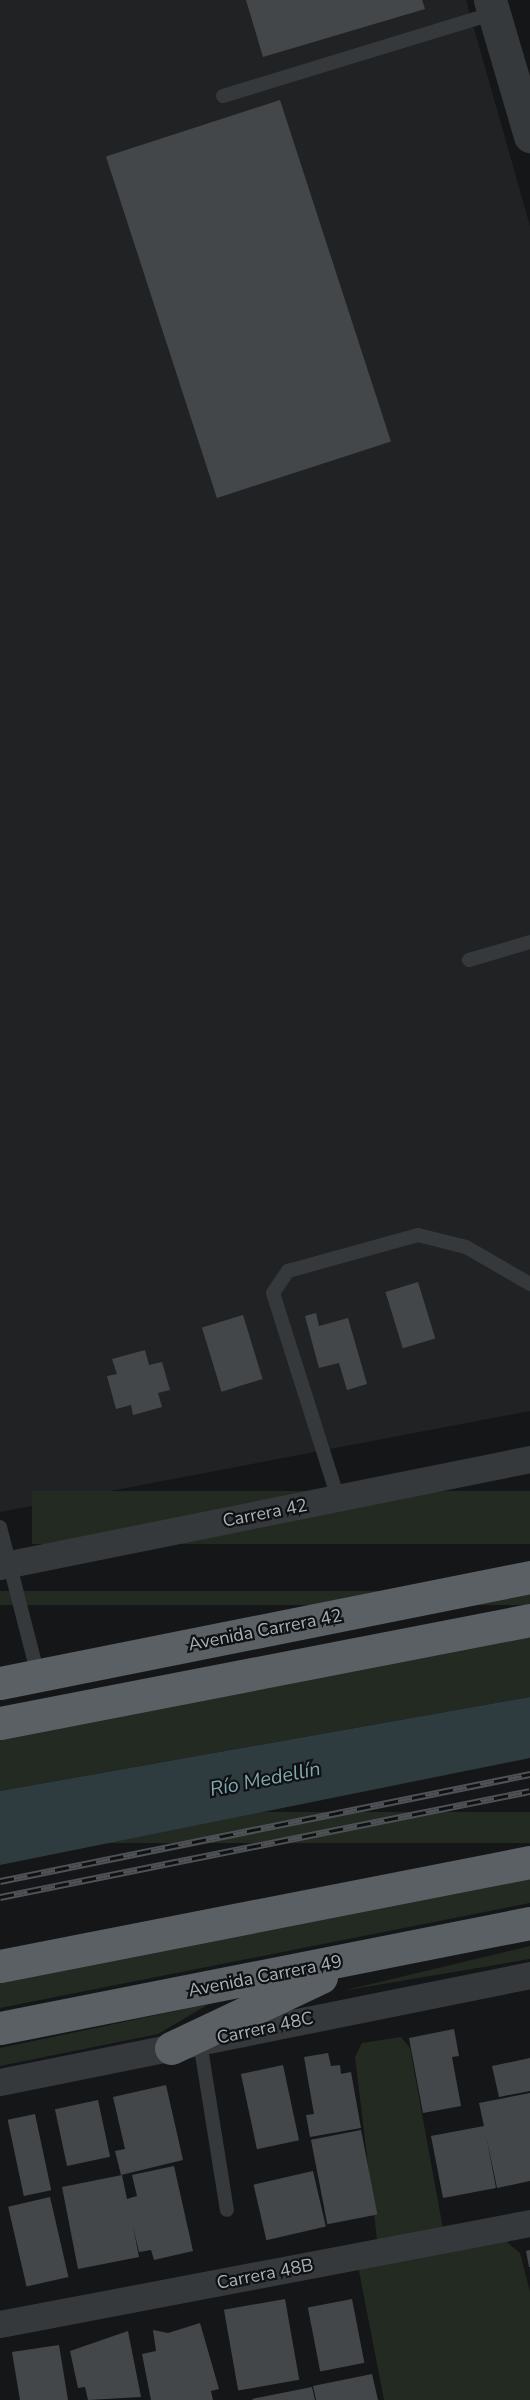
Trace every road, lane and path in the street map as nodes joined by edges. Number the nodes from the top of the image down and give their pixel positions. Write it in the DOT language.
graph roads {
  1 [pos="492,7"];
  2 [pos="223,96"];
  3 [pos="530,136"];
  4 [pos="530,942"];
  5 [pos="469,960"];
  6 [pos="530,1284"];
  7 [pos="530,1459"];
  8 [pos="338,1498"];
  9 [pos="0,1527"];
  10 [pos="5,1565"];
  11 [pos="530,1577"];
  12 [pos="530,1620"];
  13 [pos="39,1675"];
  14 [pos="1,1680"];
  15 [pos="0,1723"];
  16 [pos="530,1862"];
  17 [pos="530,1923"];
  18 [pos="369,1955"];
  19 [pos="0,1966"];
  20 [pos="530,1975"];
  21 [pos="0,2028"];
  22 [pos="186,2045"];
  23 [pos="0,2082"];
  24 [pos="227,2210"];
  25 [pos="530,2223"];
  26 [pos="0,2324"];
  1 -- 2 [label="lane"];
  1 -- 3 [label="street"];
  4 -- 5 [label="lane"];
  6 -- 8 [label="lane"];
  7 -- 8 [label="street, Carrera 42"];
  8 -- 10 [label="street, Carrera 42"];
  9 -- 10 [label="lane"];
  10 -- 13 [label="lane"];
  11 -- 13 [label="highway, Avenida Carrera 42"];
  12 -- 15 [label="highway"];
  13 -- 14 [label="highway, Avenida Carrera 42"];
  16 -- 19 [label="highway"];
  17 -- 18 [label="highway, Avenida Carrera 49"];
  18 -- 21 [label="highway, Avenida Carrera 49"];
  18 -- 22 [label="highway"];
  20 -- 22 [label="street, Carrera 48C"];
  22 -- 23 [label="street, Carrera 48C"];
  22 -- 24 [label="lane"];
  25 -- 26 [label="street, Carrera 48B"];
}
